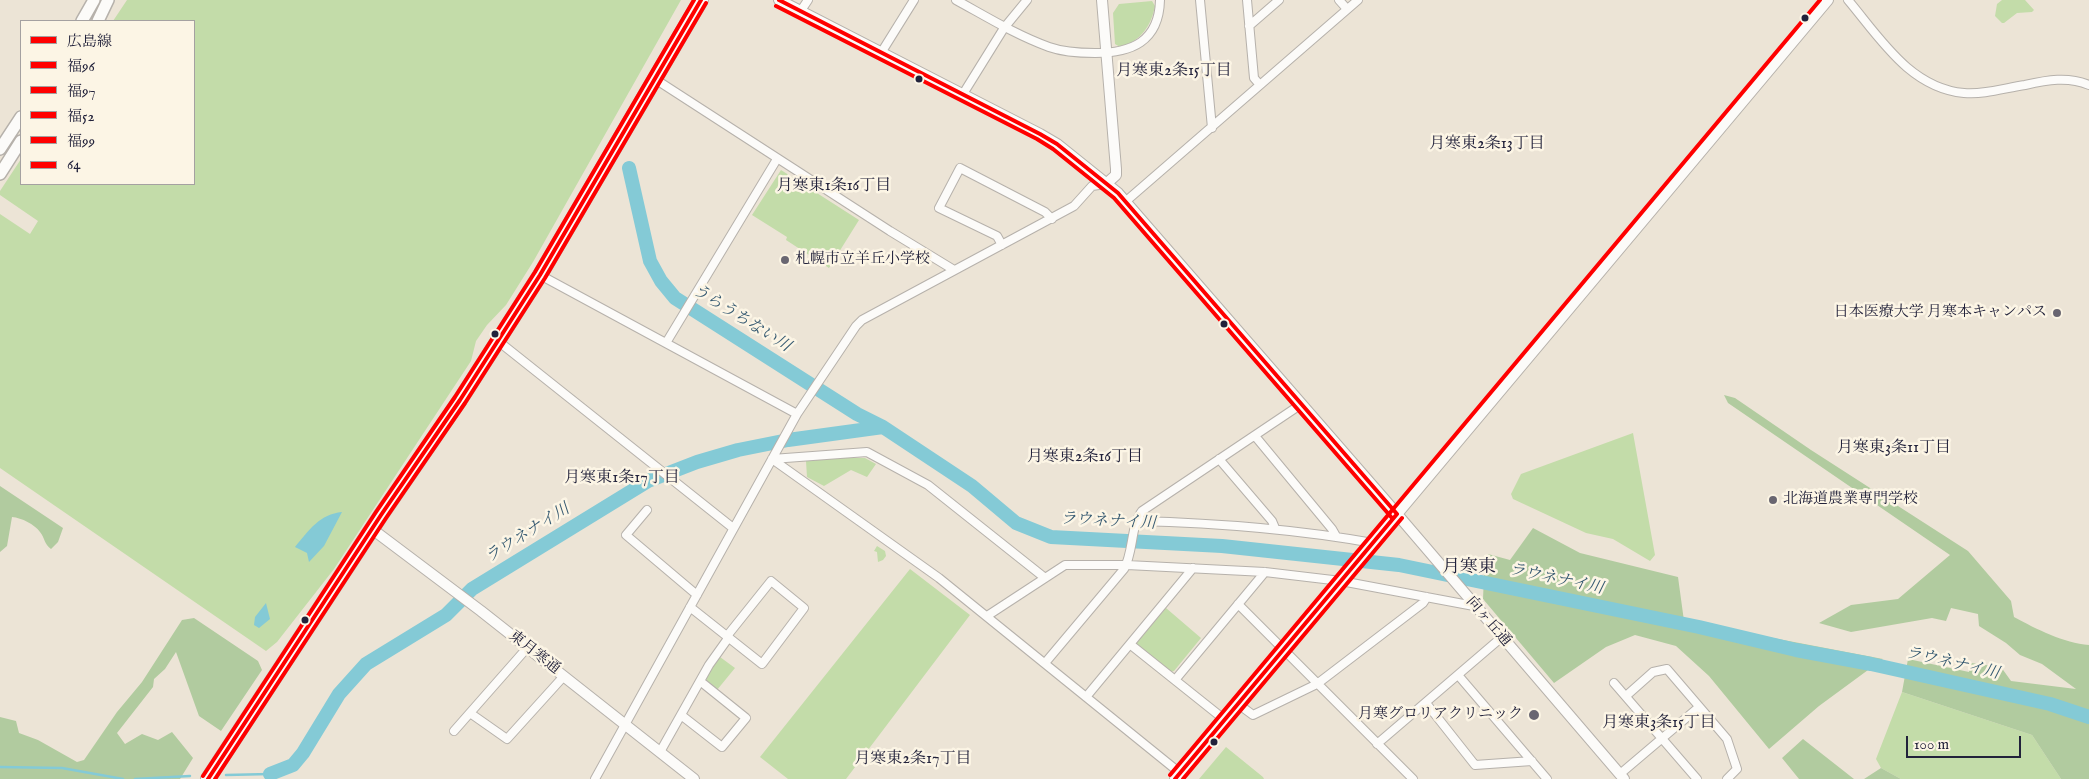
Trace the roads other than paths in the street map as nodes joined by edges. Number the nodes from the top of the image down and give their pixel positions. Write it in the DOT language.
graph roads {
  1 [pos="94,0"];
  2 [pos="108,0"];
  3 [pos="701,0"];
  4 [pos="779,0"];
  5 [pos="808,0"];
  6 [pos="914,0"];
  7 [pos="956,0"];
  8 [pos="1027,0"];
  9 [pos="1102,0"];
  10 [pos="1160,0"];
  11 [pos="1200,0"];
  12 [pos="1247,0"];
  13 [pos="1279,0"];
  14 [pos="1339,0"];
  15 [pos="1358,0"];
  16 [pos="1828,0"];
  17 [pos="1848,0"];
  18 [pos="1347,9"];
  19 [pos="800,12"];
  20 [pos="83,20"];
  21 [pos="98,20"];
  22 [pos="1249,26"];
  23 [pos="1004,28"];
  24 [pos="881,53"];
  25 [pos="1107,53"];
  26 [pos="655,79"];
  27 [pos="2089,85"];
  28 [pos="1260,86"];
  29 [pos="963,94"];
  30 [pos="20,119"];
  31 [pos="1212,128"];
  32 [pos="20,143"];
  33 [pos="0,149"];
  34 [pos="778,159"];
  35 [pos="0,174"];
  36 [pos="1106,184"];
  37 [pos="1125,202"];
  38 [pos="1052,219"];
  39 [pos="1002,245"];
  40 [pos="954,270"];
  41 [pos="540,275"];
  42 [pos="498,341"];
  43 [pos="666,343"];
  44 [pos="1300,405"];
  45 [pos="797,414"];
  46 [pos="1255,436"];
  47 [pos="772,459"];
  48 [pos="1219,459"];
  49 [pos="647,510"];
  50 [pos="1397,514"];
  51 [pos="1137,521"];
  52 [pos="733,528"];
  53 [pos="1275,528"];
  54 [pos="372,529"];
  55 [pos="1336,536"];
  56 [pos="1371,545"];
  57 [pos="1127,565"];
  58 [pos="1194,568"];
  59 [pos="1265,572"];
  60 [pos="1045,578"];
  61 [pos="1342,580"];
  62 [pos="697,595"];
  63 [pos="1428,597"];
  64 [pos="1238,604"];
  65 [pos="1474,606"];
  66 [pos="690,607"];
  67 [pos="987,616"];
  68 [pos="728,637"];
  69 [pos="1502,637"];
  70 [pos="1130,645"];
  71 [pos="528,648"];
  72 [pos="1284,650"];
  73 [pos="1045,663"];
  74 [pos="1458,675"];
  75 [pos="564,676"];
  76 [pos="1175,680"];
  77 [pos="700,681"];
  78 [pos="1614,683"];
  79 [pos="1317,684"];
  80 [pos="1086,696"];
  81 [pos="1626,696"];
  82 [pos="1426,703"];
  83 [pos="1238,704"];
  84 [pos="1699,707"];
  85 [pos="470,713"];
  86 [pos="681,715"];
  87 [pos="1225,720"];
  88 [pos="625,724"];
  89 [pos="454,731"];
  90 [pos="1663,739"];
  91 [pos="1377,744"];
  92 [pos="660,752"];
  93 [pos="1532,762"];
  94 [pos="1178,776"];
  95 [pos="1622,777"];
  96 [pos="208,779"];
  97 [pos="595,779"];
  98 [pos="694,779"];
  99 [pos="1413,779"];
  100 [pos="1547,779"];
  101 [pos="1697,779"];
  102 [pos="1727,779"];
  1 -- 20 [label="main road"];
  2 -- 21 [label="main road"];
  3 -- 26 [label="highway"];
  4 -- 19 [label="street, 向ヶ丘通"];
  5 -- 19 [label="street"];
  6 -- 24 [label="street"];
  7 -- 23 [label="street"];
  8 -- 23 [label="street"];
  9 -- 25 [label="street"];
  10 -- 25 [label="street"];
  11 -- 31 [label="street"];
  12 -- 22 [label="street"];
  13 -- 22 [label="street"];
  14 -- 18 [label="street"];
  15 -- 18 [label="street"];
  16 -- 50 [label="street"];
  17 -- 27 [label="street"];
  18 -- 28 [label="street"];
  19 -- 24 [label="street, 向ヶ丘通"];
  22 -- 28 [label="street"];
  23 -- 25 [label="street"];
  23 -- 29 [label="street"];
  24 -- 29 [label="street, 向ヶ丘通"];
  25 -- 36 [label="street"];
  26 -- 34 [label="street"];
  26 -- 41 [label="highway"];
  28 -- 31 [label="street"];
  29 -- 36 [label="street, 向ヶ丘通"];
  30 -- 33 [label="main road"];
  31 -- 37 [label="street"];
  32 -- 35 [label="main road"];
  34 -- 40 [label="street"];
  34 -- 43 [label="street"];
  36 -- 37 [label="street, 向ヶ丘通"];
  36 -- 38 [label="street"];
  37 -- 44 [label="street, 向ヶ丘通"];
  38 -- 39 [label="street"];
  38 -- 39 [label="street"];
  39 -- 40 [label="street"];
  40 -- 45 [label="street"];
  41 -- 42 [label="highway"];
  41 -- 43 [label="street"];
  42 -- 52 [label="street"];
  42 -- 54 [label="highway"];
  43 -- 45 [label="street"];
  44 -- 46 [label="street"];
  44 -- 50 [label="street, 向ヶ丘通"];
  45 -- 47 [label="street"];
  46 -- 48 [label="street"];
  46 -- 55 [label="street"];
  47 -- 52 [label="street"];
  47 -- 60 [label="street"];
  47 -- 67 [label="street"];
  48 -- 51 [label="street"];
  48 -- 53 [label="street"];
  49 -- 62 [label="street"];
  50 -- 56 [label="street"];
  50 -- 65 [label="street, 向ヶ丘通"];
  51 -- 53 [label="street"];
  51 -- 57 [label="street"];
  52 -- 62 [label="street"];
  53 -- 55 [label="street"];
  54 -- 71 [label="street, 東月寒通"];
  54 -- 96 [label="highway"];
  55 -- 56 [label="street"];
  56 -- 61 [label="street"];
  57 -- 58 [label="street"];
  57 -- 60 [label="street"];
  57 -- 73 [label="street"];
  58 -- 59 [label="street"];
  58 -- 70 [label="street"];
  59 -- 61 [label="street"];
  59 -- 64 [label="street"];
  60 -- 67 [label="street"];
  61 -- 63 [label="street"];
  61 -- 72 [label="street"];
  62 -- 66 [label="street"];
  63 -- 65 [label="street"];
  63 -- 79 [label="street"];
  64 -- 72 [label="street"];
  64 -- 76 [label="street"];
  65 -- 69 [label="street, 向ヶ丘通"];
  66 -- 68 [label="street"];
  66 -- 88 [label="street"];
  67 -- 73 [label="street"];
  68 -- 68 [label="street"];
  68 -- 77 [label="street"];
  69 -- 74 [label="street"];
  69 -- 95 [label="street, 向ヶ丘通"];
  70 -- 76 [label="street"];
  70 -- 80 [label="street"];
  71 -- 75 [label="street, 東月寒通"];
  71 -- 85 [label="street"];
  72 -- 79 [label="street"];
  72 -- 83 [label="street"];
  73 -- 80 [label="street"];
  74 -- 82 [label="street"];
  74 -- 93 [label="street"];
  75 -- 85 [label="street"];
  75 -- 88 [label="street, 東月寒通"];
  76 -- 87 [label="street"];
  77 -- 86 [label="street"];
  77 -- 86 [label="street"];
  78 -- 81 [label="street"];
  79 -- 83 [label="street"];
  79 -- 91 [label="street"];
  80 -- 94 [label="street"];
  81 -- 84 [label="street"];
  81 -- 90 [label="street"];
  82 -- 91 [label="street"];
  82 -- 93 [label="street"];
  83 -- 87 [label="street"];
  84 -- 90 [label="street"];
  84 -- 102 [label="street"];
  85 -- 89 [label="street"];
  86 -- 92 [label="street"];
  87 -- 94 [label="street"];
  88 -- 92 [label="street, 東月寒通"];
  88 -- 97 [label="street"];
  90 -- 95 [label="street"];
  90 -- 101 [label="street"];
  91 -- 99 [label="street"];
  92 -- 98 [label="street, 東月寒通"];
  93 -- 100 [label="street"];
}
